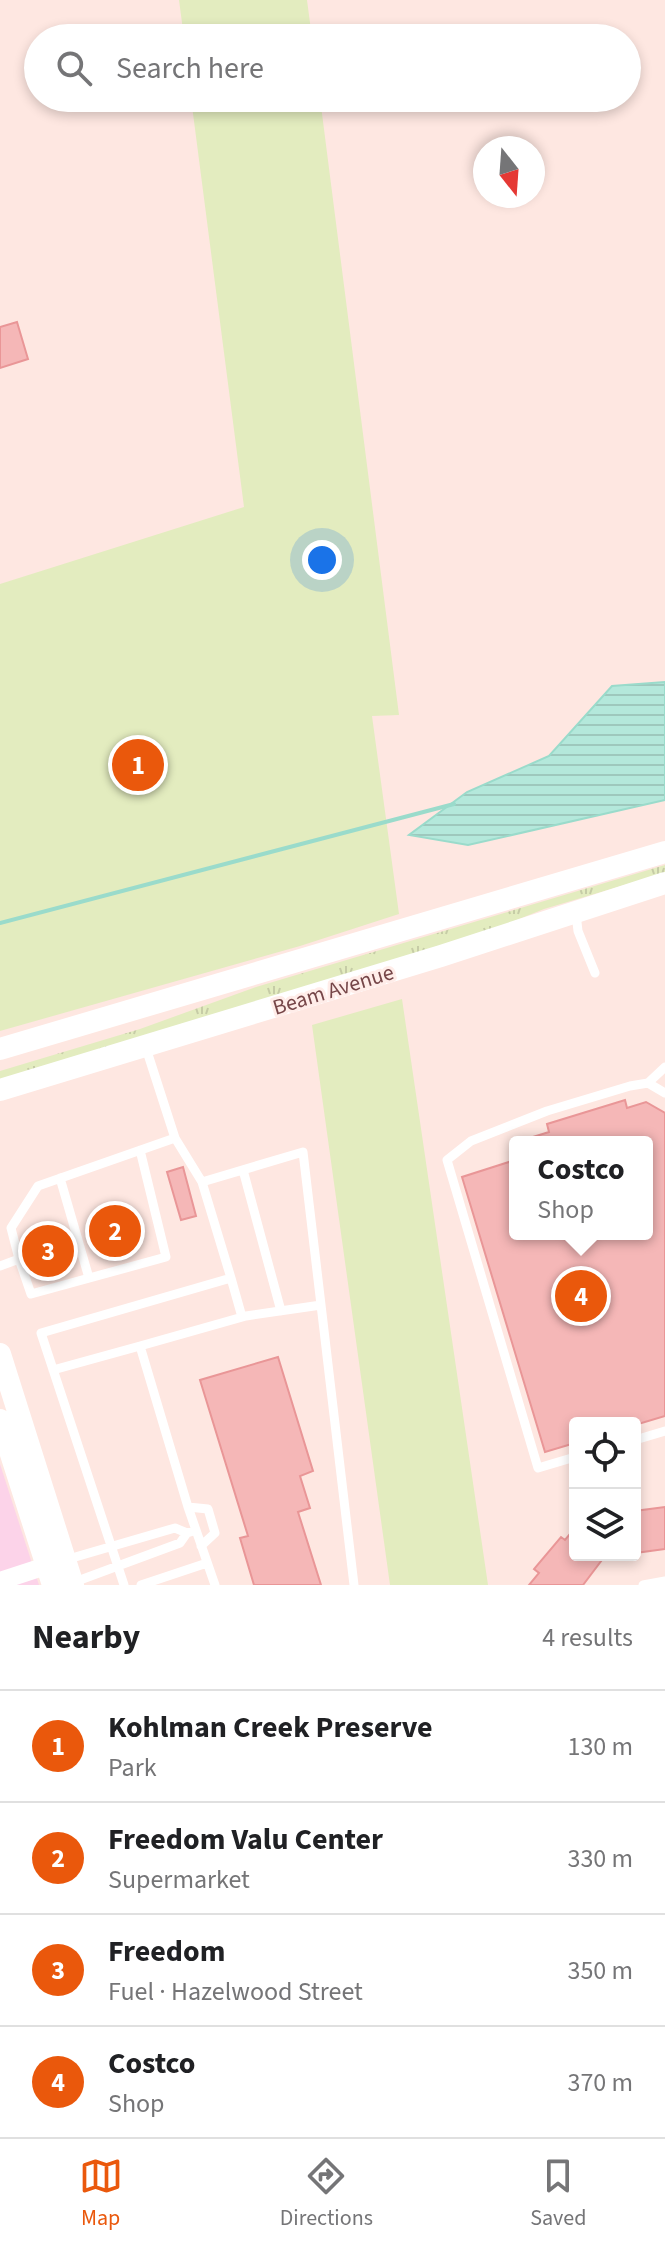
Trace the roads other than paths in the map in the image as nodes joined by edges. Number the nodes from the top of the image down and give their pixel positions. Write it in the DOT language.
graph roads {
  1 [pos="665,852"];
  2 [pos="665,883"];
  3 [pos="575,911"];
  4 [pos="595,973"];
  5 [pos="102,1019"];
  6 [pos="0,1038"];
  7 [pos="145,1045"];
  8 [pos="0,1049"];
  9 [pos="665,1067"];
  10 [pos="648,1083"];
  11 [pos="0,1090"];
  12 [pos="665,1093"];
  13 [pos="175,1138"];
  14 [pos="140,1150"];
  15 [pos="243,1170"];
  16 [pos="60,1178"];
  17 [pos="202,1182"];
  18 [pos="19,1259"];
  19 [pos="0,1266"];
  20 [pos="89,1278"];
  21 [pos="231,1278"];
  22 [pos="321,1305"];
  23 [pos="281,1311"];
  24 [pos="242,1317"];
  25 [pos="140,1346"];
  26 [pos="0,1354"];
  27 [pos="53,1370"];
  28 [pos="0,1420"];
  29 [pos="665,1431"];
  30 [pos="641,1438"];
  31 [pos="569,1459"];
  32 [pos="188,1507"];
  33 [pos="192,1532"];
  34 [pos="201,1546"];
  35 [pos="111,1547"];
  36 [pos="207,1563"];
  37 [pos="117,1566"];
  38 [pos="62,1577"];
  39 [pos="0,1581"];
  40 [pos="665,1581"];
  41 [pos="124,1585"];
  42 [pos="141,1585"];
  43 [pos="215,1585"];
  44 [pos="354,1585"];
  45 [pos="643,1585"];
  1 -- 5 [label="street, Beam Avenue"];
  2 -- 3 [label="street, Beam Avenue"];
  3 -- 4 [label="lane"];
  3 -- 7 [label="street, Beam Avenue"];
  5 -- 6 [label="street"];
  5 -- 8 [label="street, Beam Avenue"];
  7 -- 11 [label="street, Beam Avenue"];
  7 -- 13 [label="lane"];
  9 -- 10 [label="lane"];
  10 -- 12 [label="lane"];
  10 -- 31 [label="lane"];
  13 -- 14 [label="lane"];
  13 -- 17 [label="lane"];
  14 -- 16 [label="lane"];
  14 -- 20 [label="lane"];
  15 -- 17 [label="lane"];
  15 -- 22 [label="lane"];
  15 -- 23 [label="lane"];
  16 -- 18 [label="lane"];
  16 -- 20 [label="lane"];
  17 -- 21 [label="lane"];
  18 -- 19 [label="lane"];
  18 -- 20 [label="lane"];
  21 -- 24 [label="lane"];
  21 -- 27 [label="lane"];
  22 -- 23 [label="lane"];
  22 -- 44 [label="lane"];
  23 -- 24 [label="lane"];
  24 -- 25 [label="lane"];
  25 -- 27 [label="lane"];
  25 -- 32 [label="lane"];
  26 -- 38 [label="street"];
  27 -- 35 [label="lane"];
  28 -- 38 [label="street"];
  29 -- 30 [label="lane"];
  32 -- 33 [label="lane"];
  32 -- 34 [label="lane"];
  33 -- 34 [label="lane"];
  33 -- 35 [label="lane"];
  33 -- 37 [label="lane"];
  34 -- 36 [label="lane"];
  35 -- 37 [label="lane"];
  35 -- 38 [label="lane"];
  36 -- 42 [label="lane"];
  36 -- 43 [label="lane"];
  37 -- 38 [label="lane"];
  37 -- 41 [label="lane"];
  38 -- 39 [label="street"];
  40 -- 45 [label="lane"];
}
